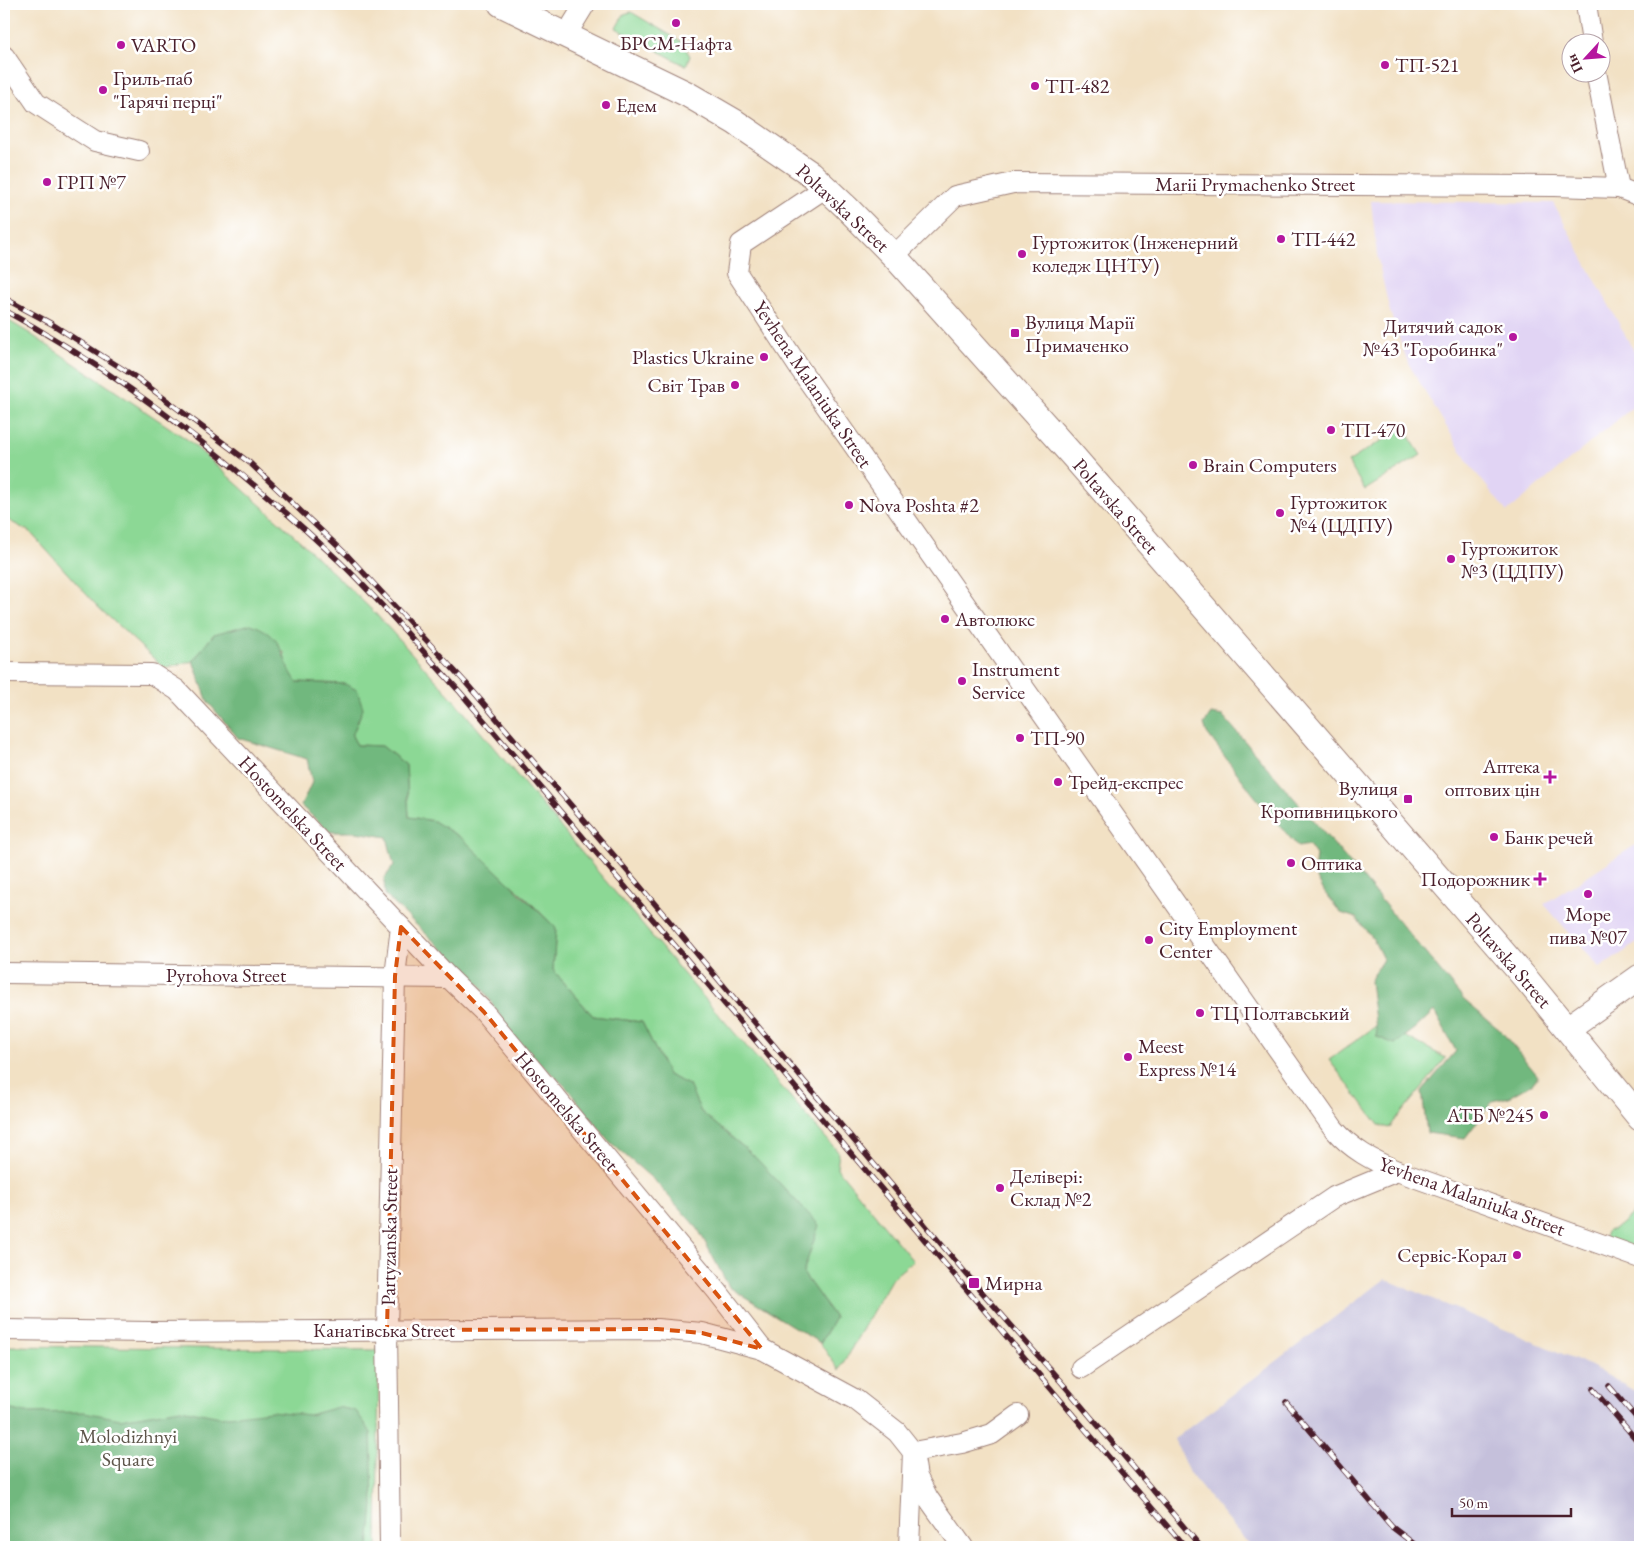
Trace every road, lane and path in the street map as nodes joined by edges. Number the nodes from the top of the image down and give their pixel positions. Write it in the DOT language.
graph roads {
  1 [pos="502,4"];
  2 [pos="585,4"];
  3 [pos="1586,4"];
  4 [pos="1590,32"];
  5 [pos="566,35"];
  6 [pos="4,56"];
  7 [pos="1598,82"];
  8 [pos="140,150"];
  9 [pos="825,188"];
  10 [pos="1619,188"];
  11 [pos="1640,196"];
  12 [pos="894,256"];
  13 [pos="4,673"];
  14 [pos="401,927"];
  15 [pos="4,974"];
  16 [pos="395,976"];
  17 [pos="1640,977"];
  18 [pos="449,978"];
  19 [pos="1568,1028"];
  20 [pos="1640,1118"];
  21 [pos="1397,1171"];
  22 [pos="1640,1258"];
  23 [pos="4,1330"];
  24 [pos="387,1330"];
  25 [pos="762,1349"];
  26 [pos="1081,1368"];
  27 [pos="1018,1415"];
  28 [pos="913,1452"];
  29 [pos="390,1547"];
  30 [pos="909,1547"];
  31 [pos="963,1547"];
  1 -- 5 [label="main road, Poltavska Street"];
  2 -- 5 [label="street"];
  3 -- 4 [label="street"];
  5 -- 9 [label="main road, Poltavska Street"];
  6 -- 8 [label="street"];
  7 -- 10 [label="street"];
  9 -- 12 [label="main road, Poltavska Street"];
  9 -- 21 [label="street, Yevhena Malaniuka Street"];
  10 -- 11 [label="street, Marii Prymachenko Street"];
  10 -- 12 [label="street, Marii Prymachenko Street"];
  12 -- 19 [label="main road, Poltavska Street"];
  13 -- 14 [label="street, Hostomelska Street"];
  14 -- 16 [label="street, Partyzanska Street"];
  14 -- 18 [label="street, Hostomelska Street"];
  15 -- 16 [label="street, Pyrohova Street"];
  16 -- 18 [label="street, Pyrohova Street"];
  16 -- 24 [label="street, Partyzanska Street"];
  17 -- 19 [label="main road"];
  18 -- 25 [label="street, Hostomelska Street"];
  19 -- 20 [label="main road, Poltavska Street"];
  21 -- 22 [label="street, Yevhena Malaniuka Street"];
  21 -- 26 [label="street"];
  23 -- 24 [label="street, Канатівська Street"];
  24 -- 25 [label="street, Канатівська Street"];
  24 -- 29 [label="street, Partyzanska Street"];
  25 -- 28 [label="street, Hostomelska Street"];
  27 -- 28 [label="street"];
  28 -- 30 [label="street"];
  28 -- 31 [label="street, Hostomelska Street"];
}
